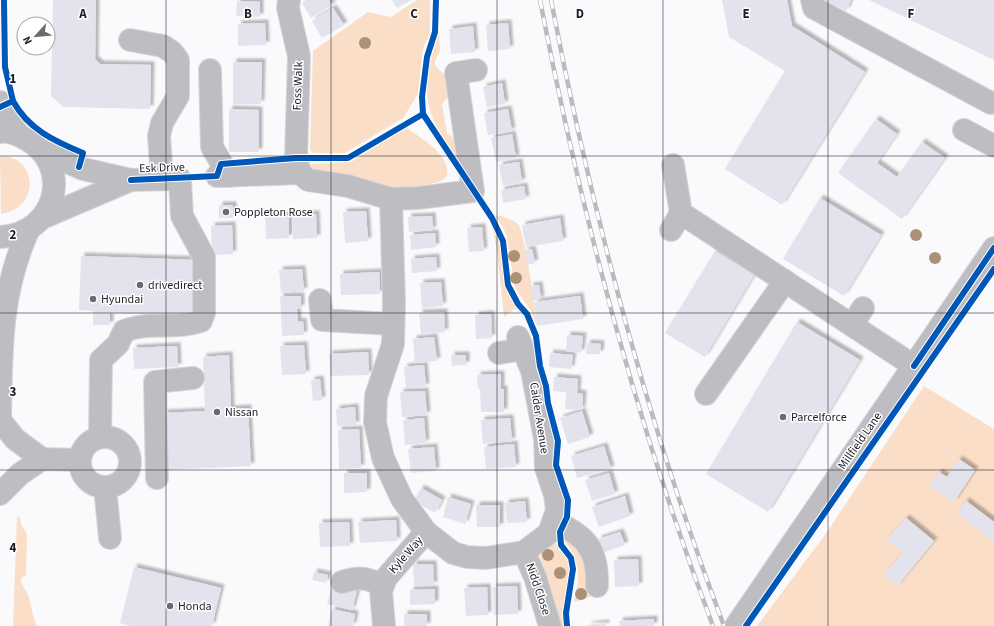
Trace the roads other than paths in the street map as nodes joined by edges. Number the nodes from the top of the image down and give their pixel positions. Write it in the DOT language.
graph roads {
  1 [pos="289,0"];
  2 [pos="812,0"];
  3 [pos="130,40"];
  4 [pos="210,70"];
  5 [pos="476,70"];
  6 [pos="0,102"];
  7 [pos="993,102"];
  8 [pos="964,130"];
  9 [pos="9,134"];
  10 [pos="994,146"];
  11 [pos="42,151"];
  12 [pos="673,165"];
  13 [pos="300,173"];
  14 [pos="178,179"];
  15 [pos="131,180"];
  16 [pos="390,199"];
  17 [pos="35,224"];
  18 [pos="0,237"];
  19 [pos="994,248"];
  20 [pos="785,281"];
  21 [pos="320,300"];
  22 [pos="394,324"];
  23 [pos="499,353"];
  24 [pos="914,366"];
  25 [pos="193,378"];
  26 [pos="706,394"];
  27 [pos="0,421"];
  28 [pos="100,437"];
  29 [pos="42,460"];
  30 [pos="80,460"];
  31 [pos="128,470"];
  32 [pos="105,487"];
  33 [pos="0,494"];
  34 [pos="554,522"];
  35 [pos="426,532"];
  36 [pos="110,538"];
  37 [pos="524,552"];
  38 [pos="342,582"];
  39 [pos="383,586"];
  40 [pos="597,586"];
  41 [pos="384,626"];
  42 [pos="550,626"];
  43 [pos="736,626"];
  1 -- 13 [label="street, Foss Walk"];
  2 -- 7 [label="street"];
  3 -- 14 [label="street"];
  4 -- 13 [label="street"];
  5 -- 16 [label="street"];
  6 -- 9 [label="street"];
  8 -- 10 [label="street"];
  9 -- 11 [label="street"];
  11 -- 15 [label="street, Esk Drive"];
  11 -- 17 [label="street"];
  12 -- 20 [label="street"];
  13 -- 16 [label="street"];
  14 -- 15 [label="street, Esk Drive"];
  14 -- 28 [label="street"];
  15 -- 17 [label="street, Esk Drive"];
  16 -- 22 [label="street, Calder Avenue"];
  17 -- 18 [label="street, Esk Drive"];
  17 -- 27 [label="street"];
  19 -- 24 [label="street, Millfield Lane"];
  20 -- 24 [label="street"];
  20 -- 26 [label="street"];
  21 -- 22 [label="street"];
  22 -- 35 [label="street, Calder Avenue"];
  23 -- 34 [label="street, Calder Avenue"];
  24 -- 43 [label="street, Millfield Lane"];
  25 -- 31 [label="street"];
  27 -- 29 [label="street"];
  28 -- 30 [label="street"];
  28 -- 31 [label="street"];
  29 -- 30 [label="street"];
  29 -- 33 [label="street"];
  30 -- 32 [label="street"];
  31 -- 32 [label="street"];
  32 -- 36 [label="street"];
  34 -- 37 [label="street, Calder Avenue"];
  34 -- 40 [label="street"];
  35 -- 37 [label="street, Calder Avenue"];
  35 -- 39 [label="street, Kyle Way"];
  37 -- 42 [label="street, Nidd Close"];
  38 -- 39 [label="street"];
  39 -- 41 [label="street, Kyle Way"];
}
